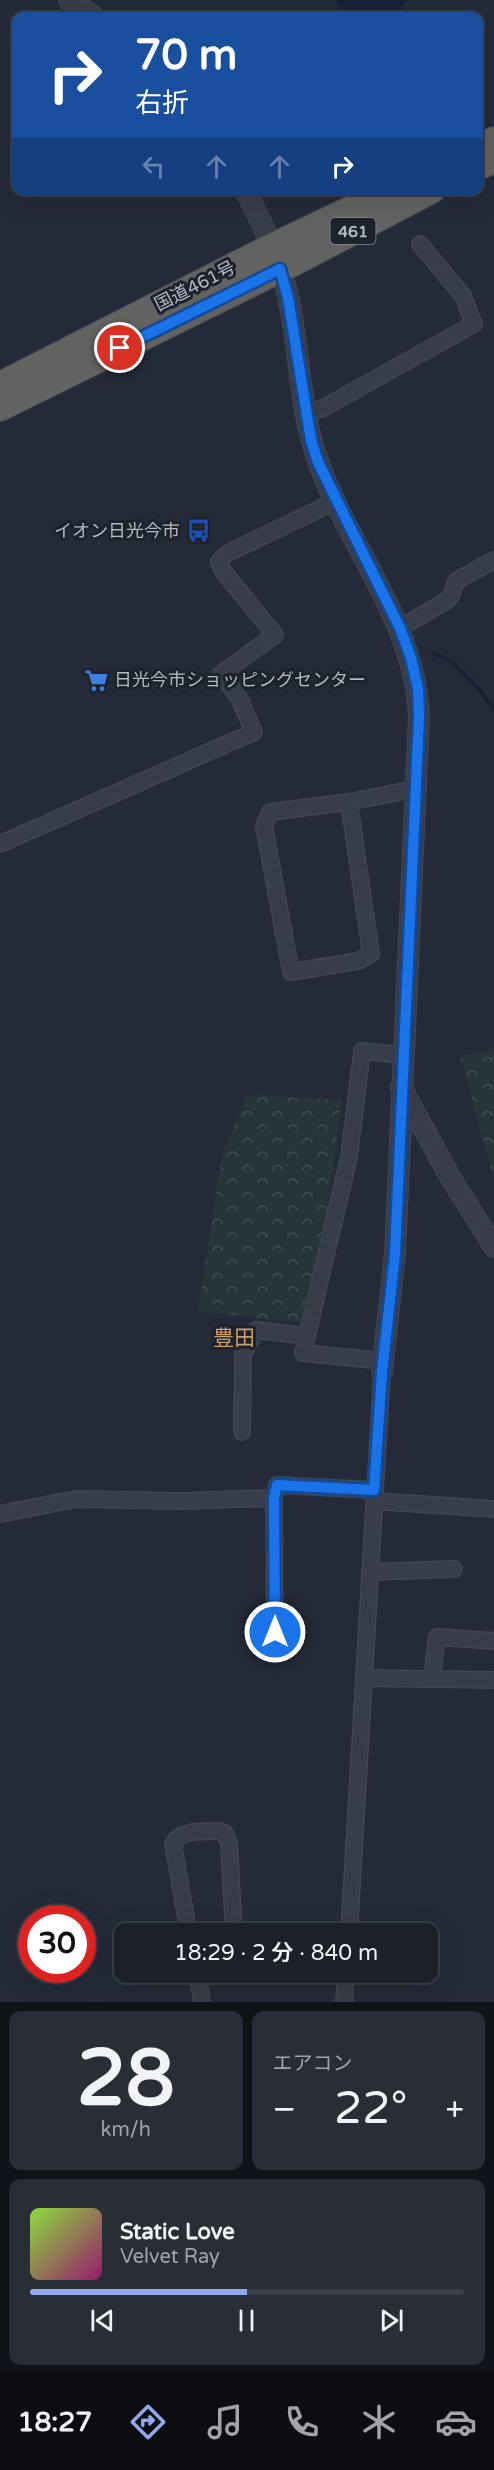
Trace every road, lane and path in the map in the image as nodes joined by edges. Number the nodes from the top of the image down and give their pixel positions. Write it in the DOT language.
graph roads {
  1 [pos="69,0"];
  2 [pos="87,12"];
  3 [pos="247,195"];
  4 [pos="383,195"];
  5 [pos="422,195"];
  6 [pos="420,244"];
  7 [pos="276,258"];
  8 [pos="0,385"];
  9 [pos="0,408"];
  10 [pos="306,413"];
  11 [pos="336,501"];
  12 [pos="494,560"];
  13 [pos="400,628"];
  14 [pos="416,789"];
  15 [pos="349,802"];
  16 [pos="0,844"];
  17 [pos="402,1055"];
  18 [pos="401,1087"];
  19 [pos="494,1247"];
  20 [pos="307,1336"];
  21 [pos="383,1366"];
  22 [pos="242,1432"];
  23 [pos="374,1496"];
  24 [pos="274,1498"];
  25 [pos="494,1509"];
  26 [pos="0,1514"];
  27 [pos="454,1569"];
  28 [pos="370,1572"];
  29 [pos="494,1641"];
  30 [pos="275,1654"];
  31 [pos="364,1678"];
  32 [pos="432,1679"];
  33 [pos="494,1680"];
  34 [pos="187,1923"];
  35 [pos="233,1923"];
  36 [pos="350,1923"];
  37 [pos="198,1983"];
  38 [pos="346,1983"];
  39 [pos="202,2002"];
  40 [pos="345,2002"];
  1 -- 2 [label="street"];
  3 -- 7 [label="street"];
  4 -- 7 [label="highway, 国道461号 / 461"];
  5 -- 7 [label="highway, 国道461号 / 461"];
  6 -- 10 [label="street"];
  7 -- 8 [label="highway, 国道461号 / 461"];
  7 -- 9 [label="highway, 国道461号 / 461"];
  7 -- 10 [label="street"];
  10 -- 11 [label="street"];
  11 -- 13 [label="street"];
  11 -- 16 [label="street"];
  12 -- 13 [label="street"];
  13 -- 14 [label="street"];
  14 -- 15 [label="street"];
  14 -- 17 [label="street"];
  15 -- 15 [label="street"];
  17 -- 18 [label="street"];
  17 -- 20 [label="street"];
  18 -- 19 [label="street"];
  18 -- 21 [label="street"];
  20 -- 21 [label="street"];
  20 -- 22 [label="street"];
  21 -- 23 [label="street"];
  23 -- 24 [label="street"];
  23 -- 25 [label="street"];
  23 -- 28 [label="street"];
  24 -- 26 [label="street"];
  24 -- 30 [label="street"];
  27 -- 28 [label="street"];
  28 -- 31 [label="street"];
  29 -- 32 [label="street"];
  31 -- 32 [label="street"];
  31 -- 36 [label="street"];
  32 -- 33 [label="street"];
  34 -- 35 [label="street"];
  37 -- 39 [label="street"];
  38 -- 40 [label="street"];
}
